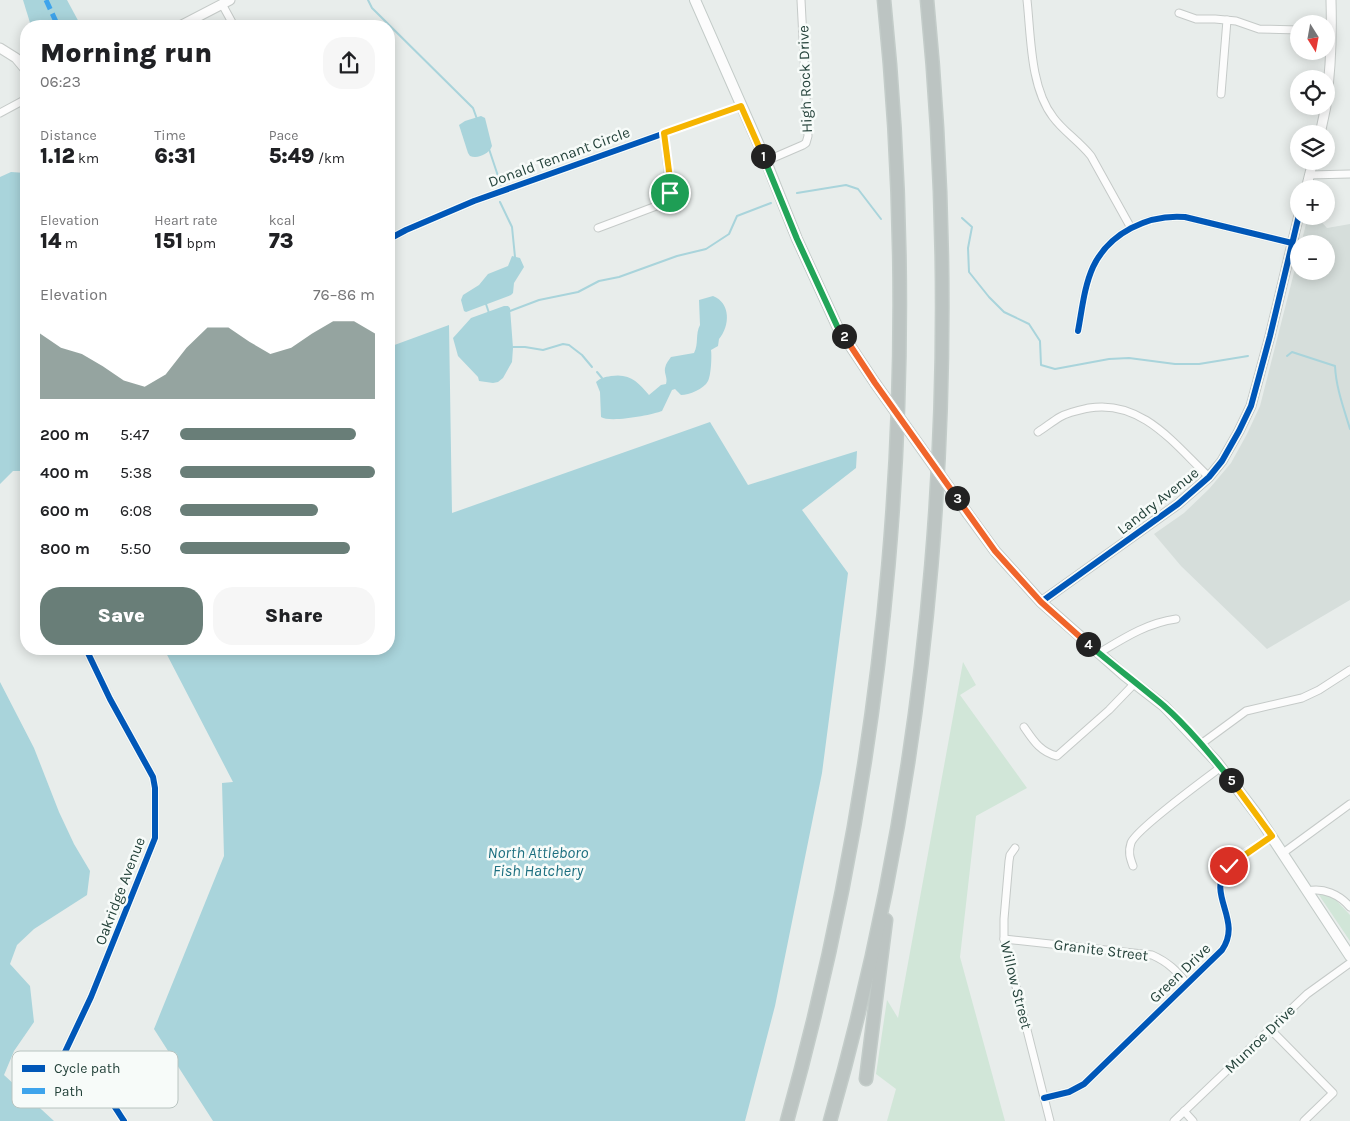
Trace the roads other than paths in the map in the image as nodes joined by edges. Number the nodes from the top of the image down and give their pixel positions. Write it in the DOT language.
graph roads {
  1 [pos="695,0"];
  2 [pos="801,0"];
  3 [pos="884,0"];
  4 [pos="926,0"];
  5 [pos="1027,0"];
  6 [pos="1331,0"];
  7 [pos="226,2"];
  8 [pos="1179,13"];
  9 [pos="1330,15"];
  10 [pos="192,20"];
  11 [pos="232,20"];
  12 [pos="1227,20"];
  13 [pos="1290,30"];
  14 [pos="0,48"];
  15 [pos="20,63"];
  16 [pos="1221,94"];
  17 [pos="20,102"];
  18 [pos="741,106"];
  19 [pos="0,113"];
  20 [pos="664,133"];
  21 [pos="766,161"];
  22 [pos="1310,170"];
  23 [pos="1350,174"];
  24 [pos="1309,175"];
  25 [pos="1308,180"];
  26 [pos="598,228"];
  27 [pos="1131,228"];
  28 [pos="395,236"];
  29 [pos="1290,243"];
  30 [pos="1290,251"];
  31 [pos="1078,331"];
  32 [pos="1038,432"];
  33 [pos="1209,477"];
  34 [pos="1041,602"];
  35 [pos="1176,619"];
  36 [pos="1099,653"];
  37 [pos="89,655"];
  38 [pos="1350,670"];
  39 [pos="1135,683"];
  40 [pos="1024,727"];
  41 [pos="1200,744"];
  42 [pos="1220,767"];
  43 [pos="1350,804"];
  44 [pos="900,811"];
  45 [pos="1272,836"];
  46 [pos="1015,848"];
  47 [pos="1283,853"];
  48 [pos="1133,866"];
  49 [pos="1308,891"];
  50 [pos="1350,907"];
  51 [pos="1004,940"];
  52 [pos="1350,956"];
  53 [pos="1350,963"];
  54 [pos="1188,984"];
  55 [pos="1270,1029"];
  56 [pos="65,1051"];
  57 [pos="866,1079"];
  58 [pos="1044,1098"];
  59 [pos="114,1108"];
  60 [pos="1184,1111"];
  61 [pos="124,1121"];
  62 [pos="787,1121"];
  63 [pos="830,1121"];
  64 [pos="1050,1121"];
  65 [pos="1174,1121"];
  66 [pos="1193,1121"];
  67 [pos="1304,1121"];
  1 -- 18 [label="main road"];
  2 -- 21 [label="street, High Rock Drive"];
  3 -- 62 [label="highway"];
  4 -- 44 [label="highway"];
  5 -- 27 [label="street"];
  6 -- 9 [label="street"];
  7 -- 10 [label="street"];
  7 -- 11 [label="street"];
  8 -- 12 [label="street"];
  12 -- 13 [label="street"];
  12 -- 16 [label="street"];
  14 -- 15 [label="street"];
  17 -- 19 [label="street"];
  18 -- 20 [label="street, Donald Tennant Circle"];
  18 -- 21 [label="main road"];
  20 -- 26 [label="street"];
  20 -- 28 [label="street, Donald Tennant Circle"];
  21 -- 34 [label="main road, bridge"];
  22 -- 24 [label="street"];
  23 -- 24 [label="street"];
  24 -- 25 [label="street"];
  27 -- 29 [label="street"];
  27 -- 31 [label="street"];
  30 -- 33 [label="street, Landry Avenue"];
  32 -- 33 [label="street"];
  33 -- 34 [label="street, Landry Avenue"];
  34 -- 36 [label="main road"];
  35 -- 36 [label="street"];
  36 -- 39 [label="main road"];
  37 -- 56 [label="street, Oakridge Avenue"];
  38 -- 41 [label="street"];
  39 -- 40 [label="street"];
  39 -- 41 [label="main road"];
  41 -- 42 [label="main road"];
  42 -- 45 [label="main road"];
  42 -- 48 [label="street"];
  43 -- 47 [label="street"];
  44 -- 57 [label="highway"];
  44 -- 63 [label="highway"];
  45 -- 47 [label="main road"];
  45 -- 54 [label="street, Green Drive"];
  46 -- 51 [label="street, Willow Street"];
  47 -- 49 [label="main road"];
  49 -- 50 [label="street"];
  49 -- 52 [label="main road"];
  51 -- 54 [label="street, Granite Street"];
  51 -- 58 [label="street, Willow Street"];
  53 -- 55 [label="street, Munroe Drive"];
  54 -- 58 [label="street, Green Drive"];
  55 -- 60 [label="street, Munroe Drive"];
  55 -- 67 [label="street"];
  58 -- 64 [label="street, Willow Street"];
  59 -- 61 [label="street, Oakridge Avenue"];
  60 -- 65 [label="street, Munroe Drive"];
  60 -- 66 [label="street"];
}
